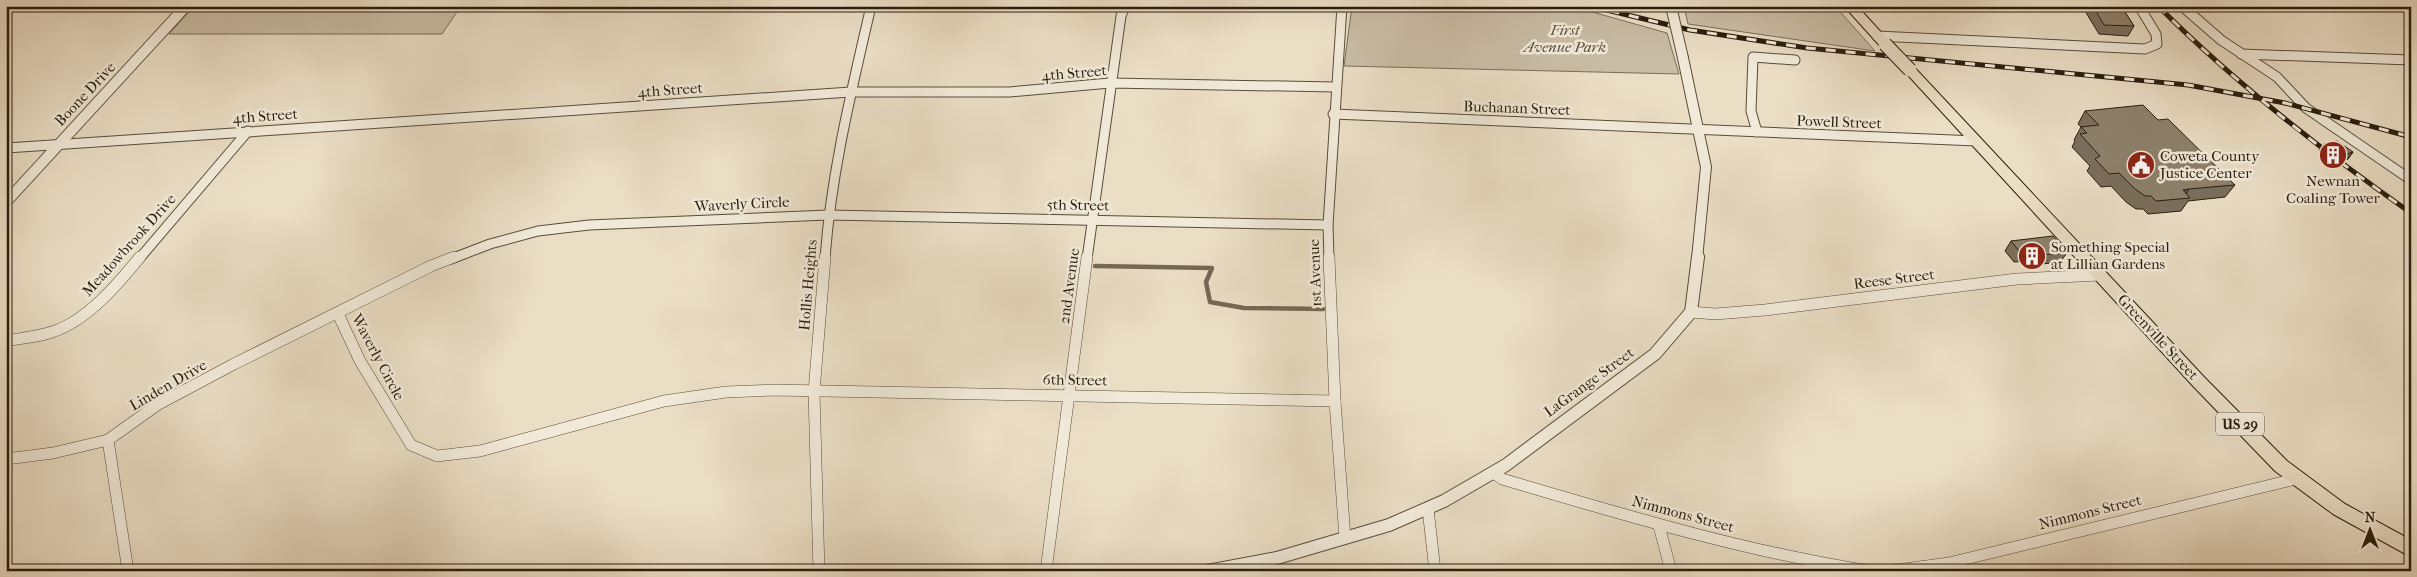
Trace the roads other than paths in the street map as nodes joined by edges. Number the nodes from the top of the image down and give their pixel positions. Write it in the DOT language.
graph roads {
  1 [pos="186,6"];
  2 [pos="871,6"];
  3 [pos="1125,6"];
  4 [pos="1342,6"];
  5 [pos="1671,6"];
  6 [pos="1850,6"];
  7 [pos="2139,6"];
  8 [pos="2182,6"];
  9 [pos="1881,40"];
  10 [pos="2240,54"];
  11 [pos="1795,60"];
  12 [pos="2411,60"];
  13 [pos="1110,83"];
  14 [pos="1335,88"];
  15 [pos="851,92"];
  16 [pos="1334,114"];
  17 [pos="1699,130"];
  18 [pos="248,131"];
  19 [pos="1757,132"];
  20 [pos="1977,142"];
  21 [pos="59,144"];
  22 [pos="6,148"];
  23 [pos="2411,180"];
  24 [pos="6,202"];
  25 [pos="828,215"];
  26 [pos="1093,220"];
  27 [pos="1328,225"];
  28 [pos="2100,275"];
  29 [pos="1691,312"];
  30 [pos="338,314"];
  31 [pos="6,341"];
  32 [pos="814,392"];
  33 [pos="1068,395"];
  34 [pos="1335,401"];
  35 [pos="108,440"];
  36 [pos="6,459"];
  37 [pos="1494,472"];
  38 [pos="2296,479"];
  39 [pos="1428,509"];
  40 [pos="1659,526"];
  41 [pos="1345,538"];
  42 [pos="2411,549"];
  43 [pos="128,571"];
  44 [pos="819,571"];
  45 [pos="1046,571"];
  46 [pos="1208,571"];
  47 [pos="1435,571"];
  48 [pos="1671,571"];
  49 [pos="1869,571"];
  50 [pos="1890,571"];
  1 -- 21 [label="street, Boone Drive"];
  2 -- 15 [label="street, Hollis Heights"];
  3 -- 13 [label="street, 2nd Avenue"];
  4 -- 14 [label="street, 1st Avenue"];
  5 -- 17 [label="street, bridge"];
  6 -- 9 [label="main road, Greenville Street / US 29"];
  7 -- 9 [label="street"];
  8 -- 10 [label="street"];
  9 -- 20 [label="main road, Greenville Street / US 29, bridge"];
  10 -- 12 [label="street"];
  10 -- 23 [label="street"];
  11 -- 19 [label="street"];
  13 -- 14 [label="street, 4th Street"];
  13 -- 15 [label="street, 4th Street"];
  13 -- 26 [label="street, 2nd Avenue"];
  14 -- 16 [label="street, 1st Avenue"];
  15 -- 18 [label="street, 4th Street"];
  15 -- 25 [label="street, Hollis Heights"];
  16 -- 17 [label="street, Buchanan Street"];
  16 -- 27 [label="street, 1st Avenue"];
  17 -- 19 [label="street, Powell Street"];
  17 -- 29 [label="street"];
  18 -- 21 [label="street, 4th Street"];
  18 -- 31 [label="street, Meadowbrook Drive"];
  19 -- 20 [label="street, Powell Street"];
  20 -- 28 [label="main road, Greenville Street / US 29"];
  21 -- 22 [label="street, 4th Street"];
  21 -- 24 [label="street, Boone Drive"];
  25 -- 26 [label="street, 5th Street"];
  25 -- 30 [label="street, Waverly Circle"];
  25 -- 32 [label="street, Hollis Heights"];
  26 -- 27 [label="street, 5th Street"];
  26 -- 33 [label="street, 2nd Avenue"];
  27 -- 34 [label="street, 1st Avenue"];
  28 -- 29 [label="street, Reese Street"];
  28 -- 38 [label="main road, Greenville Street / US 29"];
  29 -- 37 [label="street, LaGrange Street"];
  30 -- 32 [label="street, Waverly Circle"];
  30 -- 35 [label="street, Linden Drive"];
  32 -- 33 [label="street, 6th Street"];
  32 -- 44 [label="street, Hollis Heights"];
  33 -- 34 [label="street, 6th Street"];
  33 -- 45 [label="street, 2nd Avenue"];
  34 -- 41 [label="street, 1st Avenue"];
  35 -- 36 [label="street, Linden Drive"];
  35 -- 43 [label="street"];
  37 -- 39 [label="street, LaGrange Street"];
  37 -- 40 [label="street, Nimmons Street"];
  38 -- 42 [label="main road, Greenville Street / US 29"];
  38 -- 50 [label="street, Nimmons Street"];
  39 -- 41 [label="street, LaGrange Street"];
  39 -- 47 [label="street"];
  40 -- 48 [label="street"];
  40 -- 49 [label="street, Nimmons Street"];
  41 -- 46 [label="street, LaGrange Street"];
}
